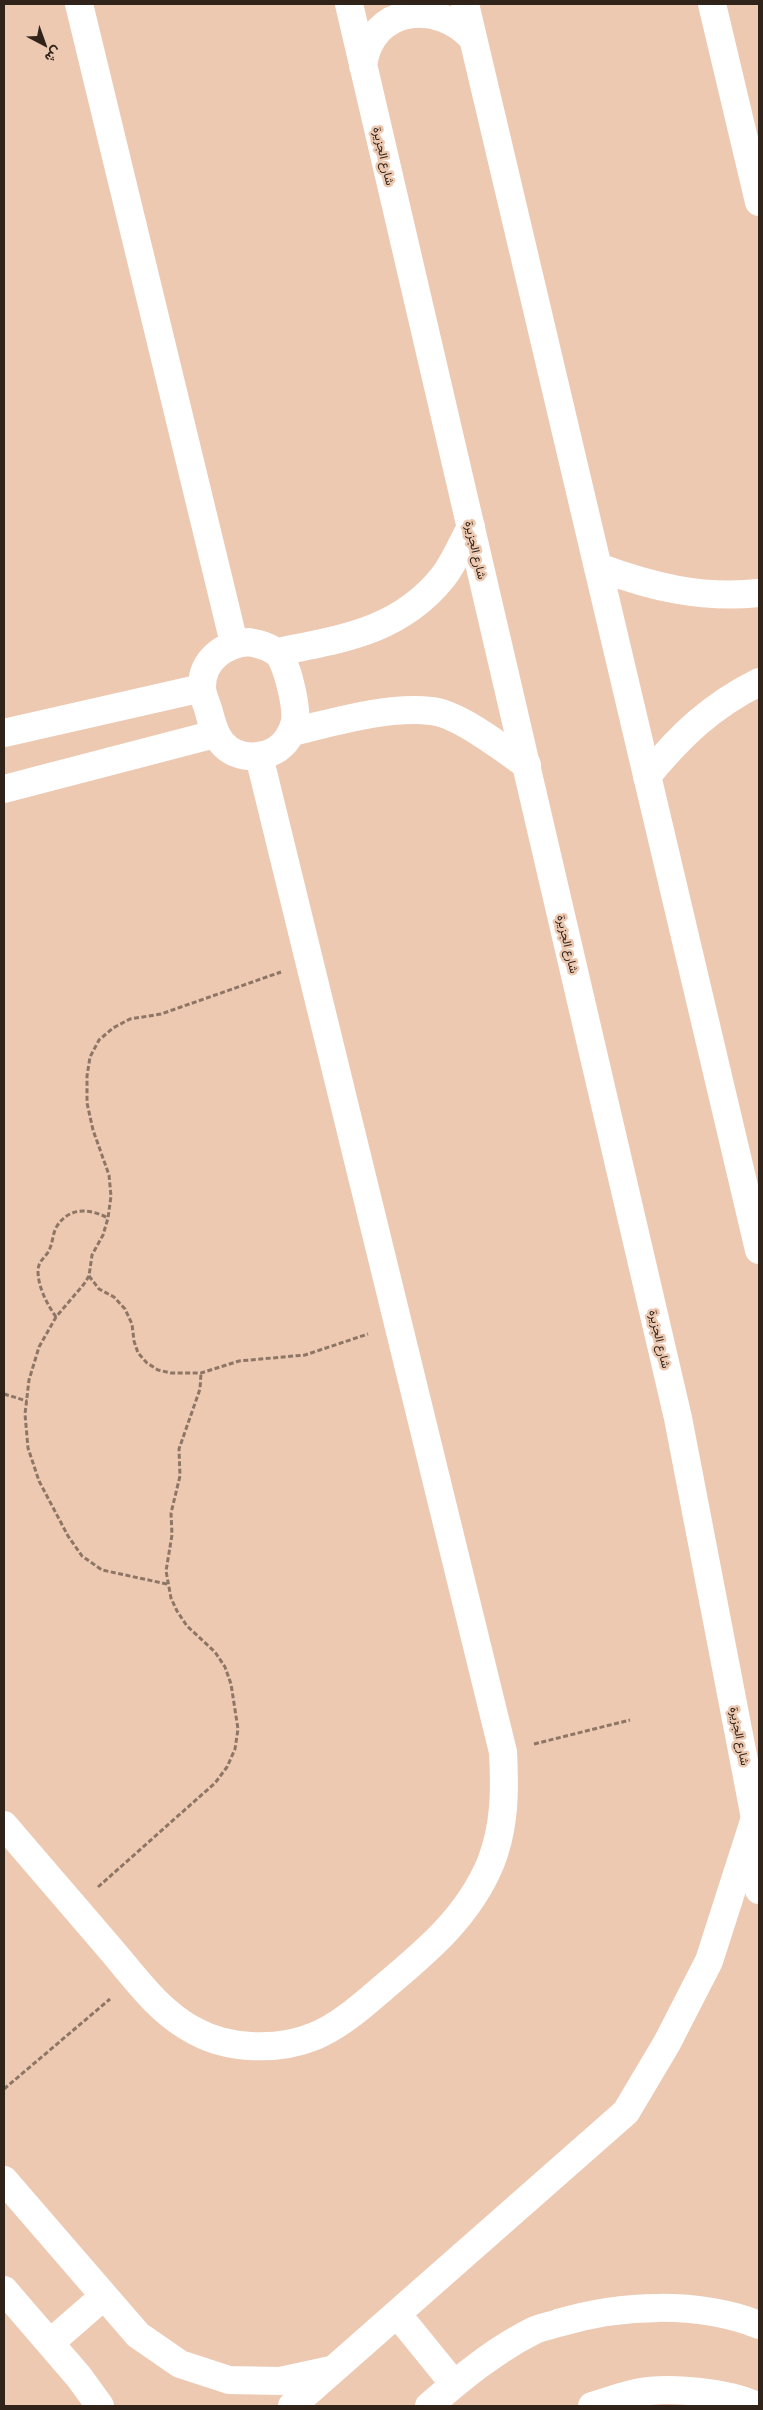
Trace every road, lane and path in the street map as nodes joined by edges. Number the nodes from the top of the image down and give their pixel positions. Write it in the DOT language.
graph roads {
  1 [pos="79,4"];
  2 [pos="349,4"];
  3 [pos="465,4"];
  4 [pos="712,4"];
  5 [pos="474,40"];
  6 [pos="363,66"];
  7 [pos="759,202"];
  8 [pos="471,527"];
  9 [pos="598,567"];
  10 [pos="759,593"];
  11 [pos="234,643"];
  12 [pos="277,652"];
  13 [pos="759,682"];
  14 [pos="202,688"];
  15 [pos="292,732"];
  16 [pos="4,733"];
  17 [pos="215,734"];
  18 [pos="259,756"];
  19 [pos="527,765"];
  20 [pos="648,776"];
  21 [pos="4,789"];
  22 [pos="310,962"];
  23 [pos="108,1218"];
  24 [pos="759,1250"];
  25 [pos="89,1276"];
  26 [pos="56,1317"];
  27 [pos="398,1324"];
  28 [pos="202,1373"];
  29 [pos="4,1394"];
  30 [pos="27,1401"];
  31 [pos="167,1584"];
  32 [pos="630,1720"];
  33 [pos="503,1752"];
  34 [pos="755,1818"];
  35 [pos="4,1825"];
  36 [pos="759,1890"];
  37 [pos="75,1908"];
  38 [pos="135,1978"];
  39 [pos="4,2089"];
  40 [pos="4,2180"];
  41 [pos="4,2290"];
  42 [pos="104,2296"];
  43 [pos="398,2315"];
  44 [pos="759,2325"];
  45 [pos="50,2343"];
  46 [pos="333,2370"];
  47 [pos="454,2384"];
  48 [pos="100,2406"];
  49 [pos="292,2406"];
  50 [pos="429,2406"];
  51 [pos="592,2406"];
  52 [pos="757,2406"];
  1 -- 11 [label="street"];
  2 -- 6 [label="street, شارع الجزيرة"];
  3 -- 5 [label="street"];
  4 -- 7 [label="street"];
  5 -- 6 [label="street"];
  5 -- 9 [label="street"];
  6 -- 8 [label="street, شارع الجزيرة"];
  8 -- 12 [label="street"];
  8 -- 19 [label="street, شارع الجزيرة"];
  9 -- 10 [label="street"];
  9 -- 20 [label="street"];
  11 -- 12 [label="street"];
  11 -- 14 [label="street"];
  12 -- 15 [label="street"];
  13 -- 20 [label="street"];
  14 -- 16 [label="street"];
  14 -- 17 [label="street"];
  15 -- 18 [label="street"];
  15 -- 19 [label="street"];
  17 -- 18 [label="street"];
  17 -- 21 [label="street"];
  18 -- 22 [label="street"];
  19 -- 34 [label="street, شارع الجزيرة"];
  20 -- 24 [label="street"];
  22 -- 23 [label="path"];
  22 -- 27 [label="street"];
  23 -- 25 [label="path"];
  23 -- 26 [label="path"];
  25 -- 26 [label="path"];
  25 -- 28 [label="path"];
  26 -- 30 [label="path"];
  27 -- 28 [label="path"];
  27 -- 33 [label="street"];
  28 -- 31 [label="path"];
  29 -- 30 [label="path"];
  30 -- 31 [label="path"];
  31 -- 37 [label="path"];
  32 -- 33 [label="path"];
  33 -- 38 [label="street"];
  34 -- 36 [label="street, شارع الجزيرة"];
  34 -- 43 [label="street"];
  35 -- 37 [label="street"];
  37 -- 38 [label="street"];
  38 -- 39 [label="path"];
  40 -- 42 [label="street"];
  41 -- 45 [label="street"];
  42 -- 45 [label="street"];
  42 -- 46 [label="street"];
  43 -- 46 [label="street"];
  43 -- 47 [label="street"];
  44 -- 47 [label="street"];
  45 -- 48 [label="street"];
  46 -- 49 [label="street"];
  47 -- 50 [label="street"];
  51 -- 52 [label="street"];
}
